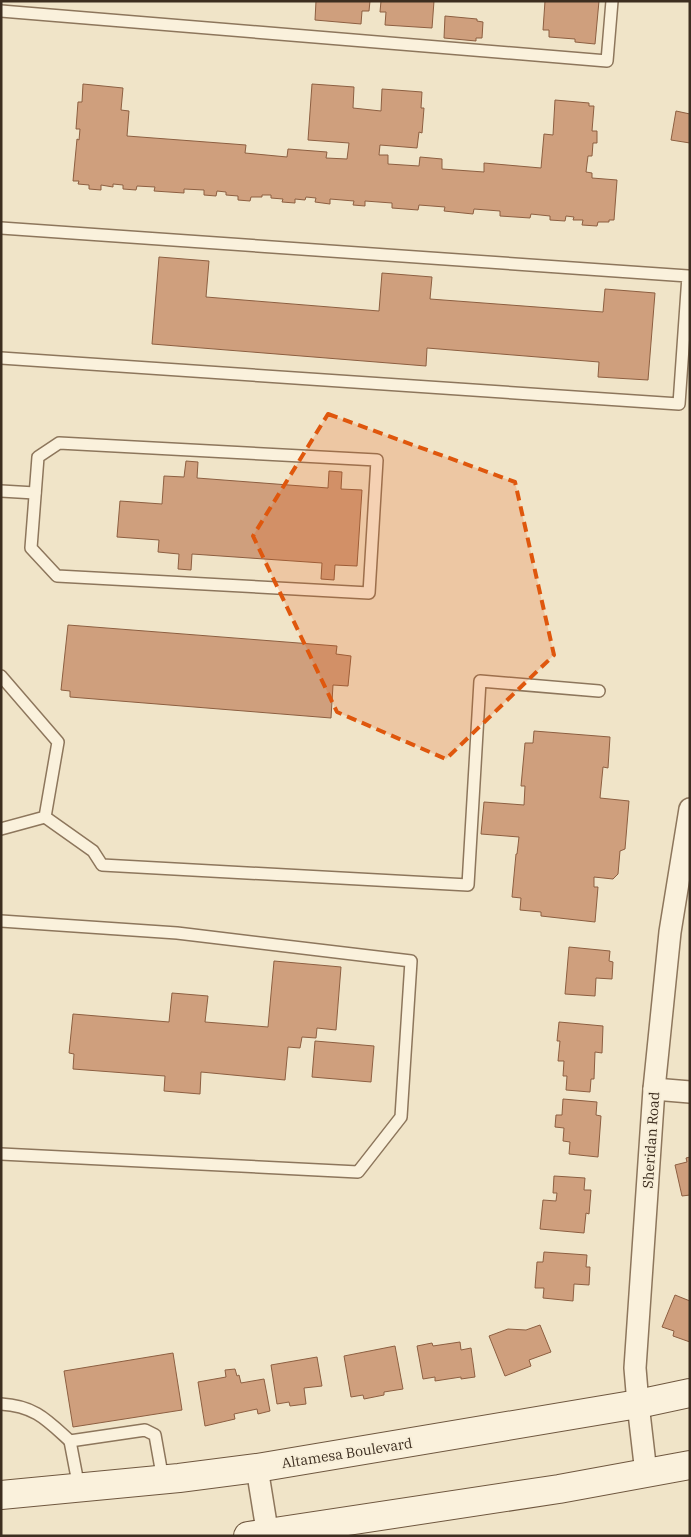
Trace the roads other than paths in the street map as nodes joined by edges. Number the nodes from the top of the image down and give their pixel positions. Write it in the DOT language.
graph roads {
  1 [pos="612,1"];
  2 [pos="1,11"];
  3 [pos="1,228"];
  4 [pos="1,358"];
  5 [pos="1,491"];
  6 [pos="35,493"];
  7 [pos="1,676"];
  8 [pos="599,690"];
  9 [pos="690,809"];
  10 [pos="45,817"];
  11 [pos="1,829"];
  12 [pos="1,921"];
  13 [pos="654,1089"];
  14 [pos="690,1092"];
  15 [pos="1,1154"];
  16 [pos="690,1393"];
  17 [pos="1,1404"];
  18 [pos="638,1404"];
  19 [pos="70,1442"];
  20 [pos="690,1465"];
  21 [pos="257,1468"];
  22 [pos="646,1473"];
  23 [pos="163,1480"];
  24 [pos="79,1488"];
  25 [pos="9,1491"];
  26 [pos="261,1535"];
  1 -- 2 [label="lane"];
  3 -- 4 [label="lane"];
  5 -- 6 [label="lane"];
  6 -- 6 [label="lane"];
  7 -- 10 [label="lane"];
  8 -- 10 [label="lane"];
  9 -- 13 [label="street, Sheridan Road"];
  10 -- 11 [label="lane"];
  12 -- 15 [label="lane"];
  13 -- 14 [label="street"];
  13 -- 18 [label="street, Sheridan Road"];
  16 -- 18 [label="main road, Altamesa Boulevard"];
  17 -- 19 [label="lane"];
  18 -- 21 [label="main road, Altamesa Boulevard"];
  18 -- 22 [label="street, Sheridan Road"];
  19 -- 23 [label="lane"];
  19 -- 24 [label="lane"];
  20 -- 22 [label="main road"];
  21 -- 23 [label="main road, Altamesa Boulevard"];
  21 -- 26 [label="street"];
  22 -- 26 [label="main road"];
  23 -- 24 [label="main road, Altamesa Boulevard"];
  24 -- 25 [label="main road, Altamesa Boulevard"];
}
